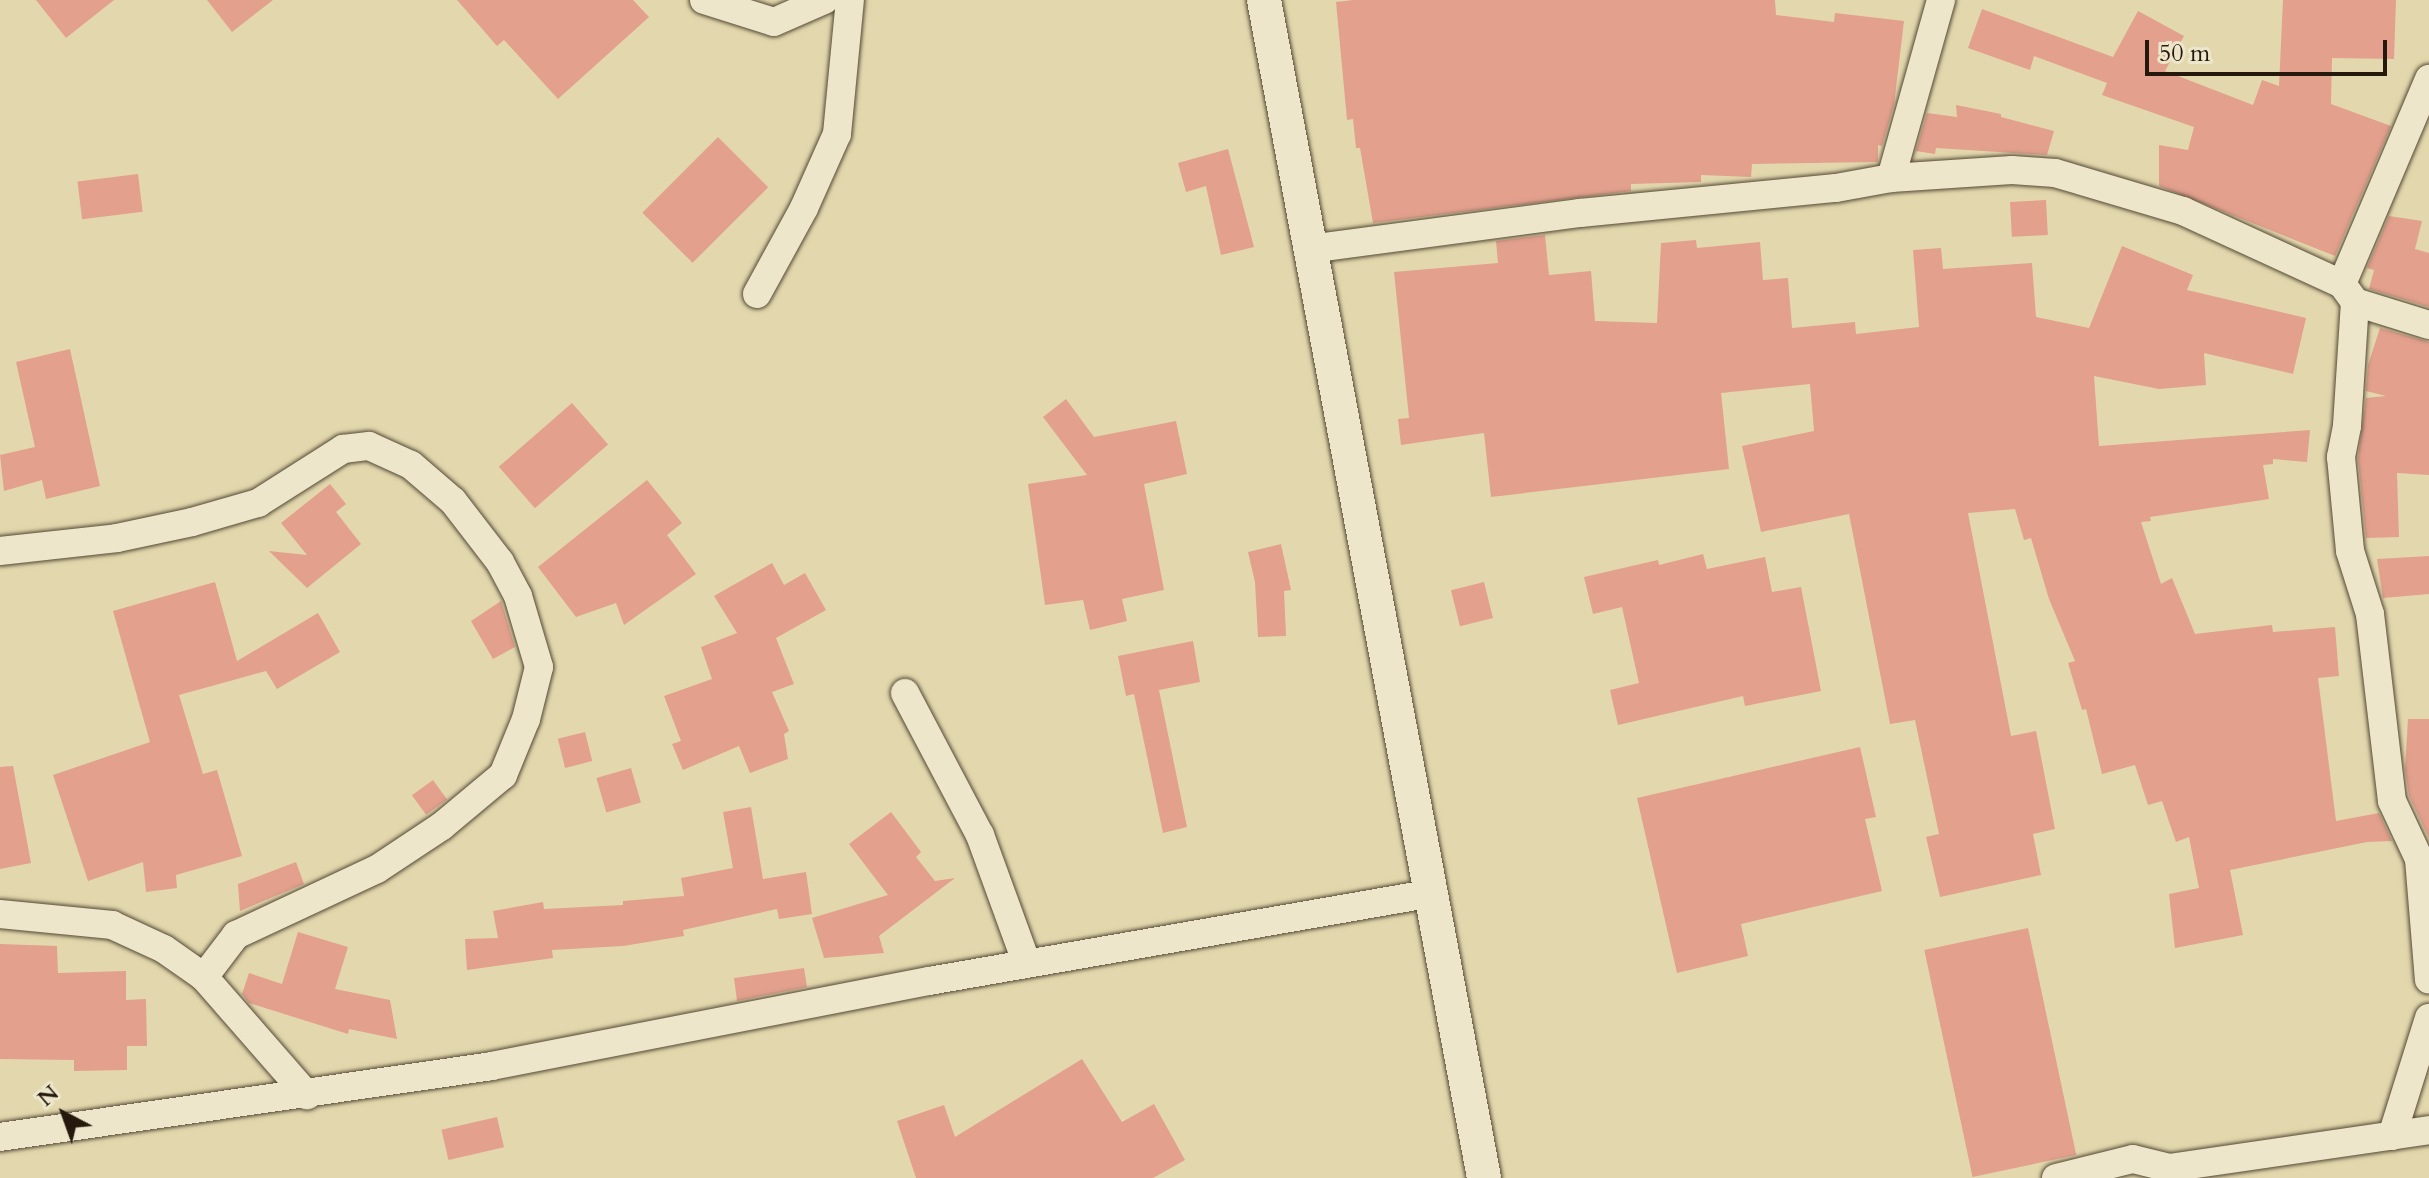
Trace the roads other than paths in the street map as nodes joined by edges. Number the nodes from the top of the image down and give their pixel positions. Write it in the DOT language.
graph roads {
  1 [pos="704,0"];
  2 [pos="824,0"];
  3 [pos="850,0"];
  4 [pos="1264,0"];
  5 [pos="1941,0"];
  6 [pos="2429,79"];
  7 [pos="1891,178"];
  8 [pos="1309,249"];
  9 [pos="2349,293"];
  10 [pos="757,294"];
  11 [pos="2429,325"];
  12 [pos="0,551"];
  13 [pos="905,693"];
  14 [pos="1433,893"];
  15 [pos="0,914"];
  16 [pos="1027,964"];
  17 [pos="204,977"];
  18 [pos="2429,980"];
  19 [pos="2429,1018"];
  20 [pos="307,1095"];
  21 [pos="2429,1130"];
  22 [pos="2392,1136"];
  23 [pos="0,1137"];
  24 [pos="1484,1178"];
  25 [pos="2056,1178"];
  1 -- 2 [label="street"];
  3 -- 10 [label="street"];
  4 -- 8 [label="street"];
  5 -- 7 [label="street"];
  6 -- 9 [label="street"];
  7 -- 8 [label="street"];
  7 -- 9 [label="street"];
  8 -- 14 [label="street"];
  9 -- 11 [label="street"];
  9 -- 18 [label="street"];
  12 -- 17 [label="street"];
  13 -- 16 [label="street"];
  14 -- 16 [label="street"];
  14 -- 24 [label="street"];
  15 -- 17 [label="street"];
  16 -- 20 [label="street"];
  17 -- 20 [label="street"];
  19 -- 22 [label="street"];
  20 -- 23 [label="street"];
  21 -- 22 [label="street"];
  22 -- 25 [label="street"];
}
